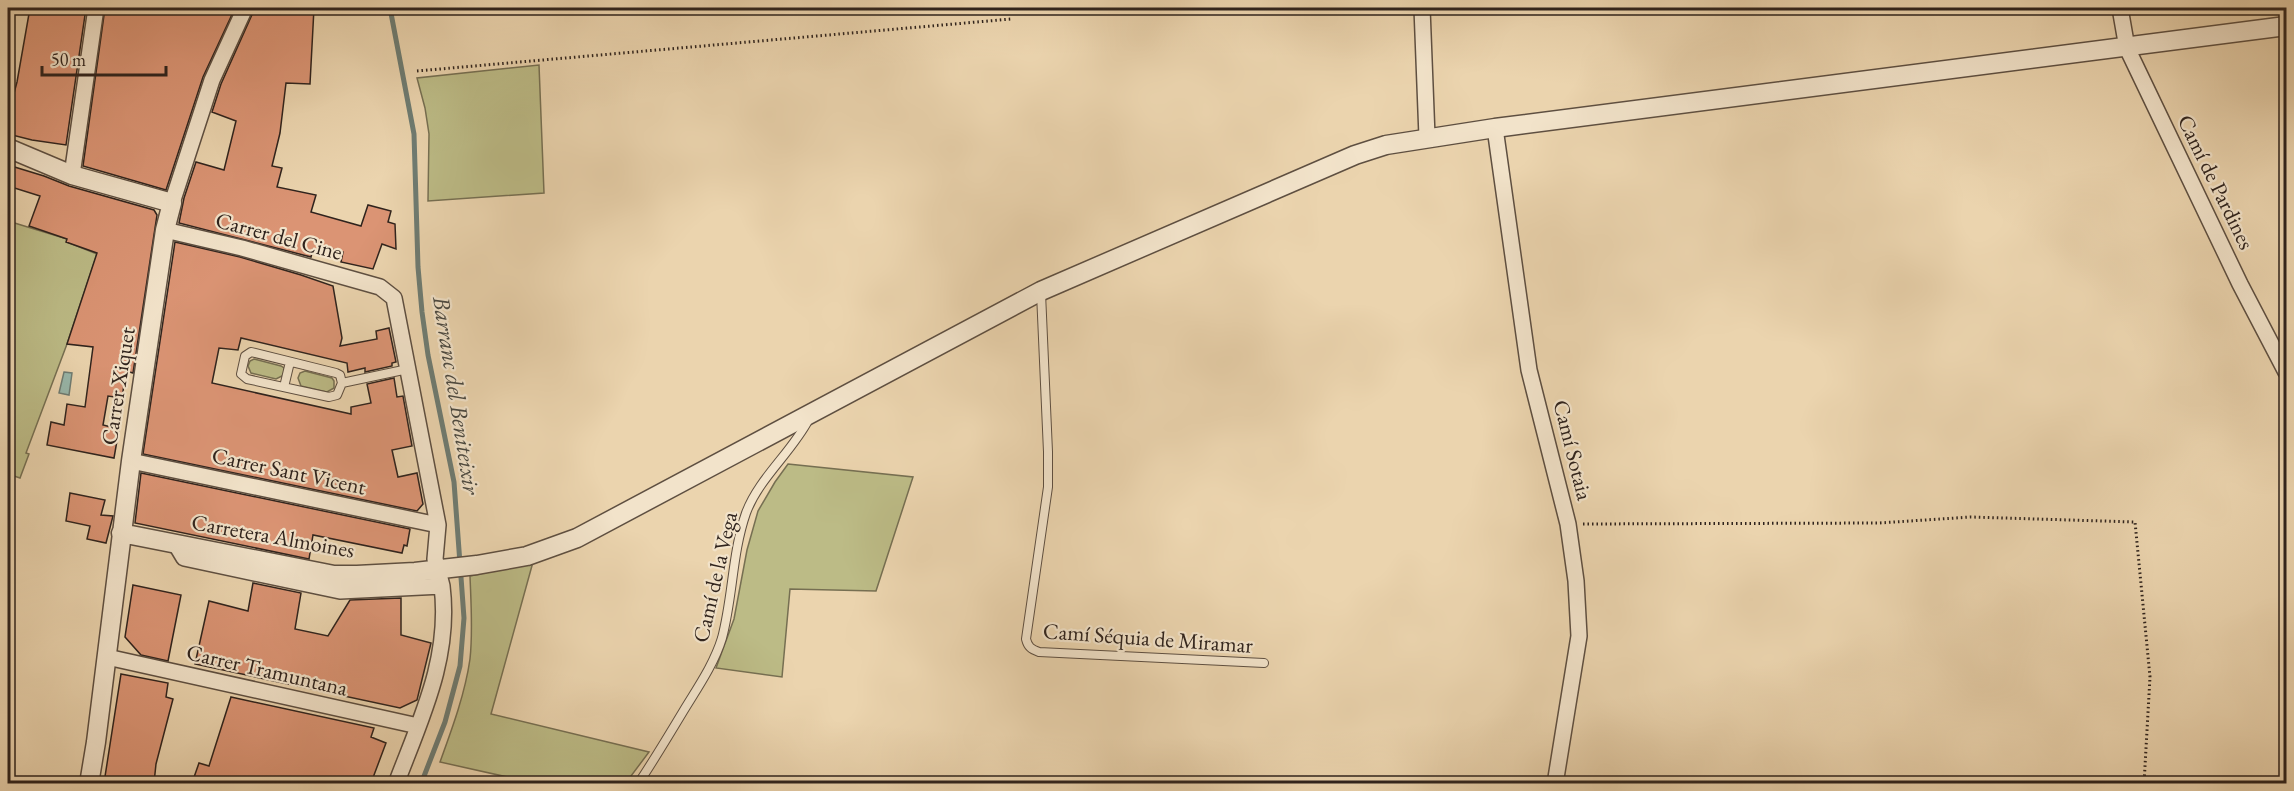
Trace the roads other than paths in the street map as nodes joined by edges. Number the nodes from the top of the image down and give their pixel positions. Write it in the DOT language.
graph roads {
  1 [pos="96,8"];
  2 [pos="244,8"];
  3 [pos="1422,8"];
  4 [pos="2120,8"];
  5 [pos="2286,26"];
  6 [pos="2127,48"];
  7 [pos="1495,128"];
  8 [pos="1426,138"];
  9 [pos="8,148"];
  10 [pos="72,175"];
  11 [pos="172,203"];
  12 [pos="165,230"];
  13 [pos="1041,291"];
  14 [pos="290,362"];
  15 [pos="408,369"];
  16 [pos="2286,372"];
  17 [pos="342,383"];
  18 [pos="284,387"];
  19 [pos="812,412"];
  20 [pos="131,461"];
  21 [pos="438,525"];
  22 [pos="122,533"];
  23 [pos="444,574"];
  24 [pos="107,657"];
  25 [pos="1264,663"];
  26 [pos="418,726"];
  27 [pos="89,783"];
  28 [pos="396,783"];
  29 [pos="638,783"];
  30 [pos="1555,783"];
  1 -- 10 [label="street"];
  2 -- 11 [label="street, Carrer Xiquet"];
  3 -- 8 [label="street"];
  4 -- 6 [label="street, Camí de Pardines"];
  5 -- 6 [label="street, Carretera Almoines"];
  6 -- 7 [label="street, Carretera Almoines"];
  6 -- 16 [label="street, Camí de Pardines"];
  7 -- 8 [label="street, Carretera Almoines"];
  7 -- 30 [label="street, Camí Sotaia"];
  8 -- 13 [label="street, Carretera Almoines"];
  9 -- 10 [label="street"];
  10 -- 11 [label="street"];
  11 -- 12 [label="street, Carrer Xiquet"];
  12 -- 15 [label="street, Carrer del Cine"];
  12 -- 20 [label="street, Carrer Xiquet"];
  13 -- 19 [label="street, Carretera Almoines"];
  13 -- 25 [label="lane, Camí Séquia de Miramar"];
  14 -- 17 [label="lane"];
  14 -- 18 [label="lane"];
  14 -- 18 [label="lane"];
  15 -- 17 [label="lane"];
  15 -- 21 [label="street"];
  17 -- 18 [label="lane"];
  19 -- 23 [label="street, Carretera Almoines"];
  19 -- 29 [label="lane, Camí de la Vega"];
  20 -- 21 [label="street, Carrer Sant Vicent"];
  20 -- 22 [label="street, Carrer Xiquet"];
  21 -- 23 [label="street"];
  22 -- 23 [label="street, Carretera Almoines"];
  22 -- 24 [label="street, Carrer Xiquet"];
  23 -- 26 [label="street"];
  24 -- 26 [label="street, Carrer Tramuntana"];
  24 -- 27 [label="street, Carrer Xiquet"];
  26 -- 28 [label="street"];
}
